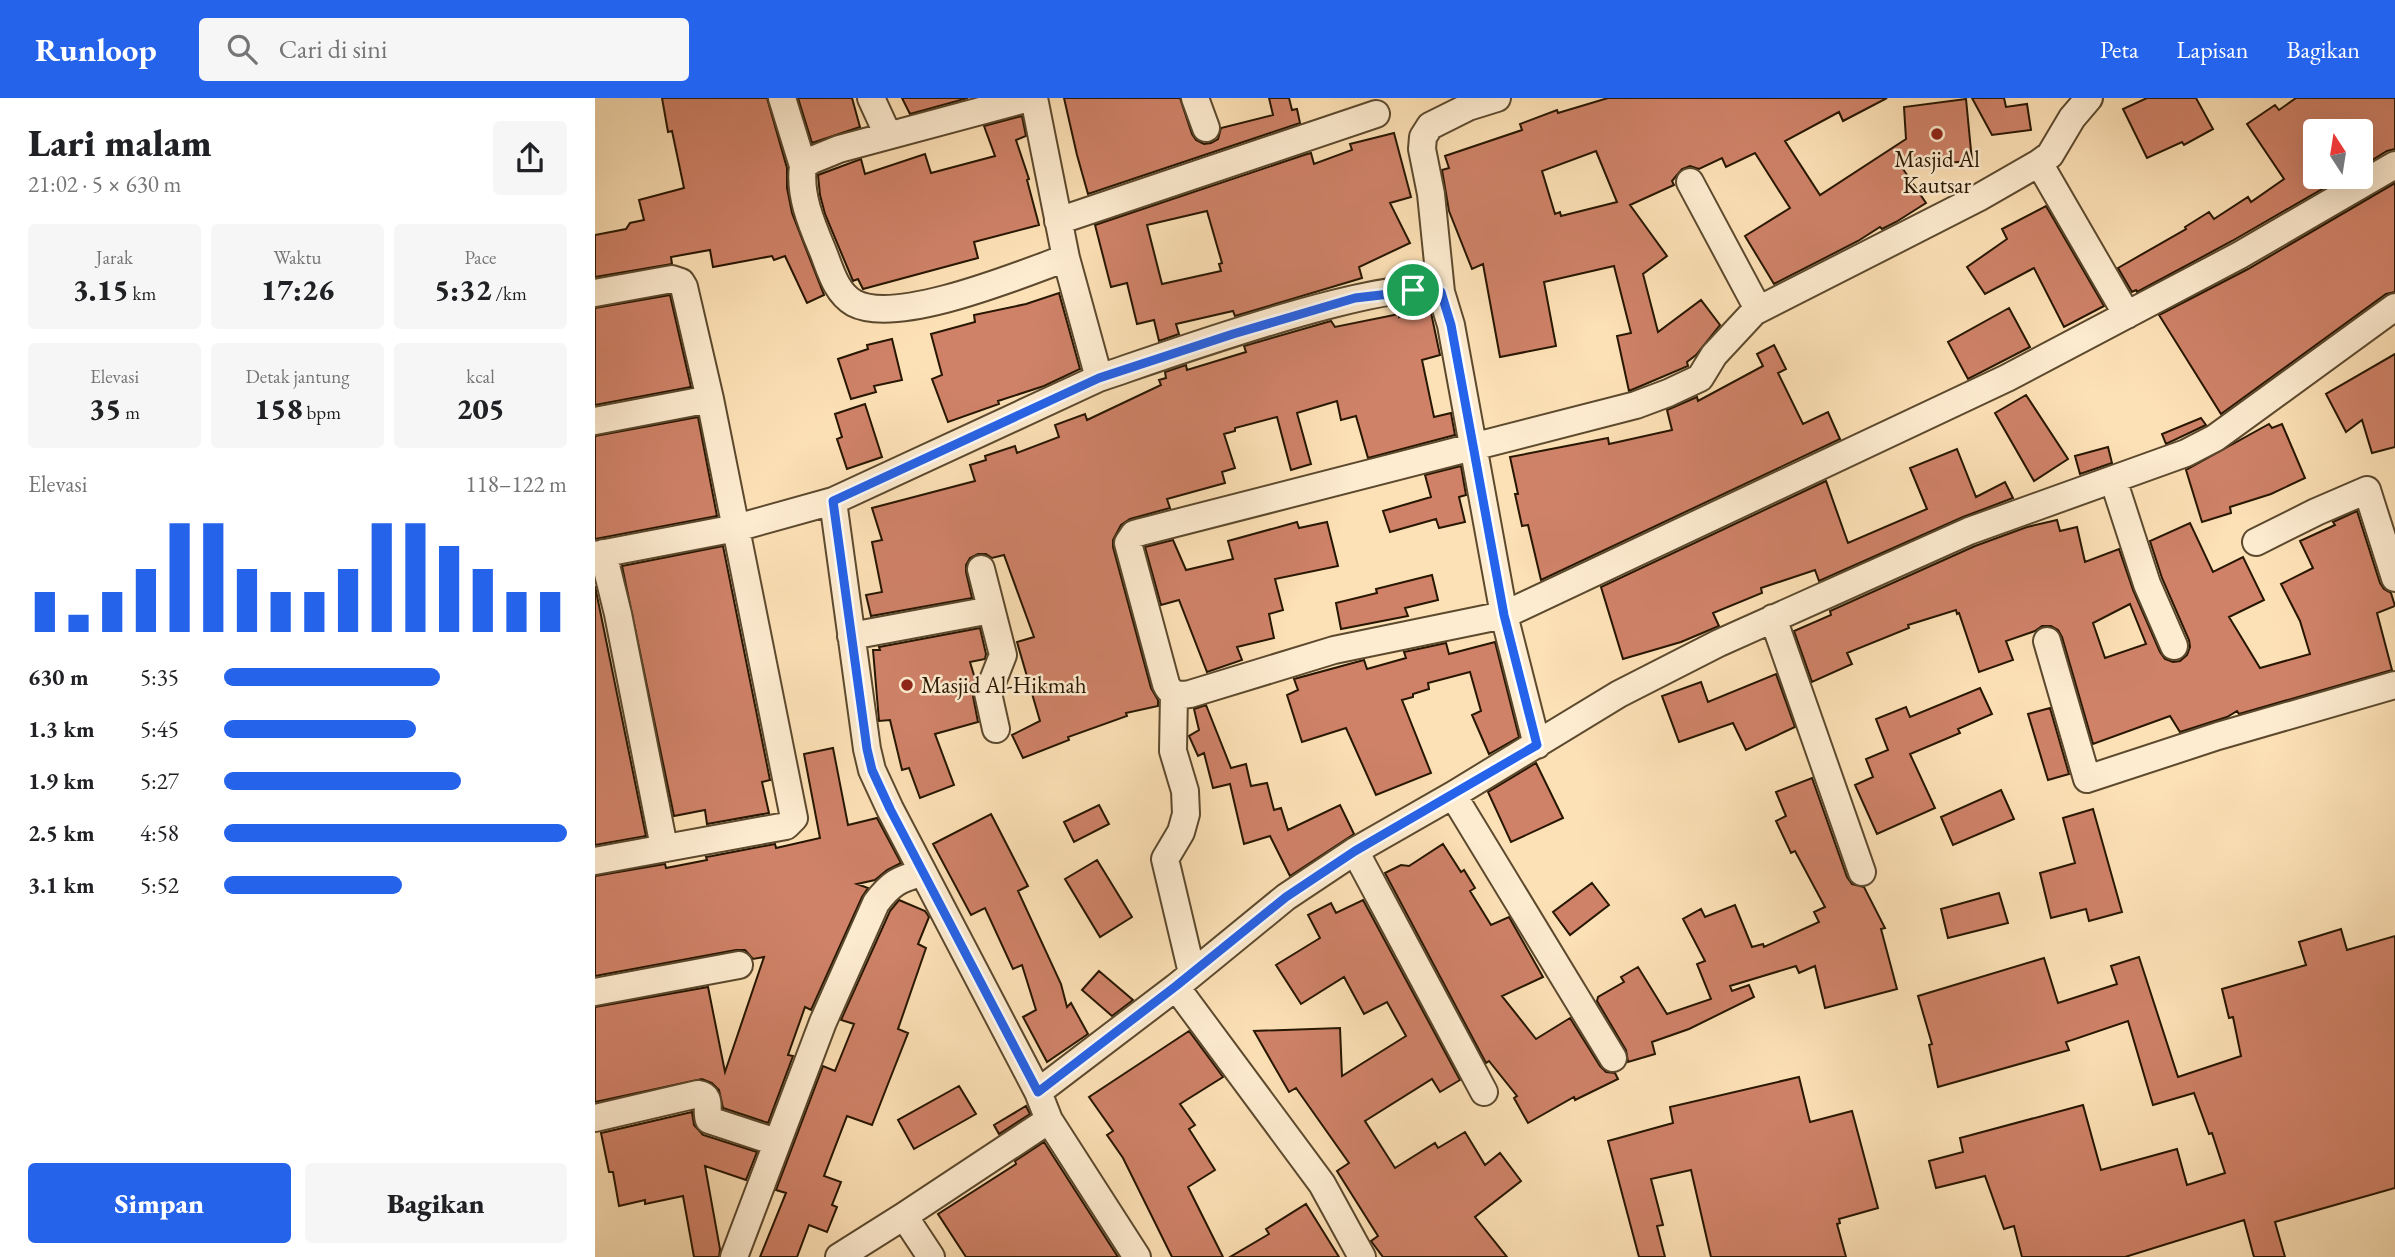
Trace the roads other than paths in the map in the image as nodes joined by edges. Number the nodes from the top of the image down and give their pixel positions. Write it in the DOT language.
graph roads {
  1 [pos="782,98"];
  2 [pos="871,98"];
  3 [pos="1029,98"];
  4 [pos="1034,98"];
  5 [pos="1195,98"];
  6 [pos="1497,98"];
  7 [pos="2089,98"];
  8 [pos="1376,114"];
  9 [pos="1206,128"];
  10 [pos="888,135"];
  11 [pos="2039,163"];
  12 [pos="2395,164"];
  13 [pos="803,166"];
  14 [pos="1690,182"];
  15 [pos="1058,221"];
  16 [pos="1066,258"];
  17 [pos="1441,292"];
  18 [pos="595,293"];
  19 [pos="2395,307"];
  20 [pos="1758,309"];
  21 [pos="2127,315"];
  22 [pos="1099,378"];
  23 [pos="710,399"];
  24 [pos="595,421"];
  25 [pos="1472,446"];
  26 [pos="2113,479"];
  27 [pos="833,501"];
  28 [pos="736,528"];
  29 [pos="2256,542"];
  30 [pos="599,554"];
  31 [pos="981,569"];
  32 [pos="2395,578"];
  33 [pos="991,610"];
  34 [pos="1504,615"];
  35 [pos="1773,618"];
  36 [pos="851,636"];
  37 [pos="2047,641"];
  38 [pos="2174,646"];
  39 [pos="2395,685"];
  40 [pos="1174,694"];
  41 [pos="996,729"];
  42 [pos="1537,745"];
  43 [pos="1453,795"];
  44 [pos="664,847"];
  45 [pos="1355,851"];
  46 [pos="595,861"];
  47 [pos="922,873"];
  48 [pos="1863,873"];
  49 [pos="739,965"];
  50 [pos="1184,979"];
  51 [pos="595,992"];
  52 [pos="1613,1058"];
  53 [pos="1038,1092"];
  54 [pos="1484,1092"];
  55 [pos="595,1118"];
  56 [pos="1049,1120"];
  57 [pos="776,1142"];
  58 [pos="904,1216"];
  59 [pos="734,1257"];
  60 [pos="839,1257"];
  61 [pos="931,1257"];
  62 [pos="1137,1257"];
  63 [pos="1362,1257"];
  1 -- 13 [label="street"];
  2 -- 10 [label="street"];
  3 -- 10 [label="street"];
  4 -- 15 [label="street"];
  5 -- 9 [label="street"];
  6 -- 17 [label="street"];
  7 -- 11 [label="street"];
  8 -- 15 [label="street"];
  10 -- 13 [label="street"];
  11 -- 20 [label="street"];
  11 -- 21 [label="street"];
  12 -- 21 [label="street"];
  13 -- 16 [label="street"];
  14 -- 20 [label="street"];
  15 -- 16 [label="street"];
  16 -- 22 [label="street"];
  17 -- 22 [label="street"];
  17 -- 25 [label="street"];
  18 -- 23 [label="street"];
  19 -- 26 [label="street"];
  20 -- 25 [label="street"];
  21 -- 34 [label="street"];
  22 -- 27 [label="street"];
  23 -- 24 [label="street"];
  23 -- 28 [label="street"];
  25 -- 34 [label="street"];
  25 -- 40 [label="street"];
  26 -- 35 [label="street"];
  26 -- 38 [label="street"];
  27 -- 28 [label="street"];
  27 -- 36 [label="street"];
  28 -- 30 [label="street"];
  28 -- 44 [label="street"];
  29 -- 32 [label="street"];
  30 -- 44 [label="street"];
  31 -- 33 [label="street"];
  33 -- 36 [label="street"];
  33 -- 41 [label="street"];
  34 -- 40 [label="street"];
  34 -- 42 [label="street"];
  35 -- 42 [label="street"];
  35 -- 48 [label="street"];
  36 -- 47 [label="street"];
  37 -- 39 [label="street"];
  40 -- 50 [label="street"];
  42 -- 43 [label="street"];
  43 -- 45 [label="street"];
  43 -- 52 [label="street"];
  44 -- 46 [label="street"];
  45 -- 50 [label="street"];
  45 -- 54 [label="street"];
  47 -- 53 [label="street"];
  47 -- 57 [label="street"];
  49 -- 51 [label="street"];
  50 -- 53 [label="street"];
  50 -- 63 [label="street"];
  53 -- 56 [label="street"];
  55 -- 57 [label="street"];
  56 -- 58 [label="street"];
  56 -- 62 [label="street"];
  57 -- 59 [label="street"];
  58 -- 60 [label="street"];
  58 -- 61 [label="street"];
}
